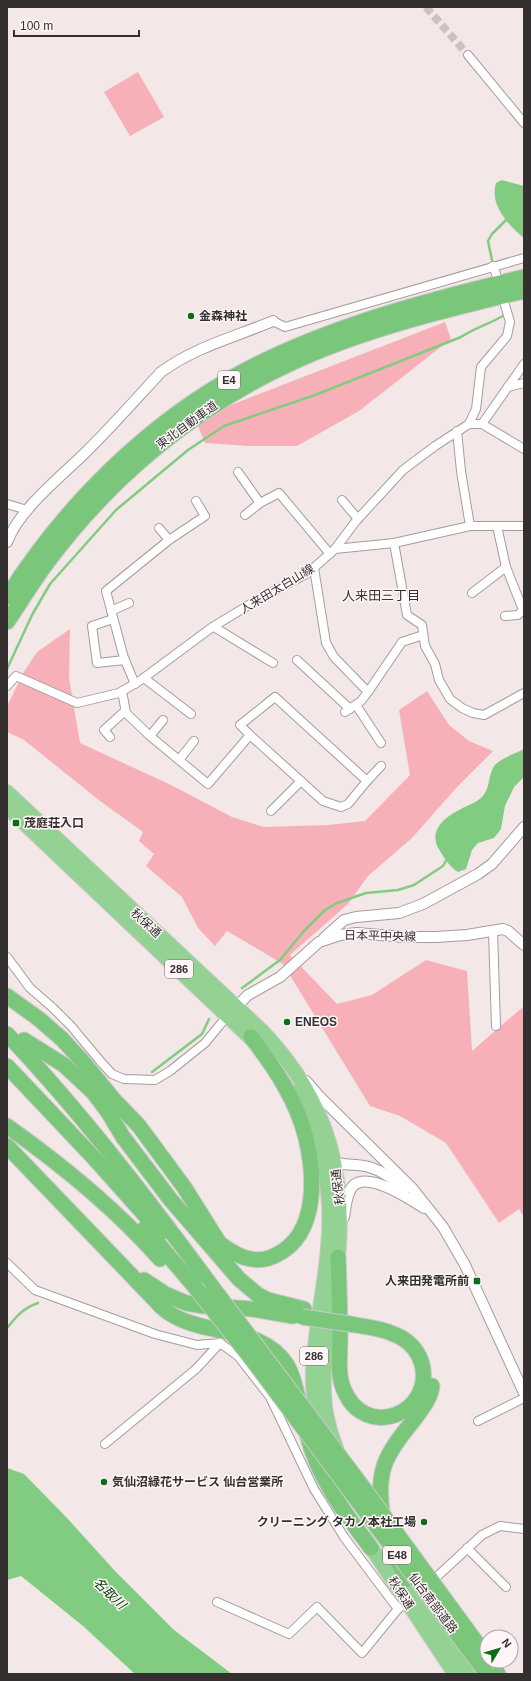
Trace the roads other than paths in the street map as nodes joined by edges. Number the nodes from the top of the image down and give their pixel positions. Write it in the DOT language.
graph roads {
  1 [pos="468,55"];
  2 [pos="524,123"];
  3 [pos="524,258"];
  4 [pos="493,266"];
  5 [pos="496,274"];
  6 [pos="524,277"];
  7 [pos="524,291"];
  8 [pos="505,305"];
  9 [pos="273,321"];
  10 [pos="524,364"];
  11 [pos="524,383"];
  12 [pos="508,387"];
  13 [pos="469,424"];
  14 [pos="482,424"];
  15 [pos="458,431"];
  16 [pos="524,449"];
  17 [pos="238,472"];
  18 [pos="342,500"];
  19 [pos="196,501"];
  20 [pos="260,503"];
  21 [pos="7,504"];
  22 [pos="27,510"];
  23 [pos="245,516"];
  24 [pos="358,519"];
  25 [pos="470,526"];
  26 [pos="497,526"];
  27 [pos="524,526"];
  28 [pos="159,528"];
  29 [pos="169,540"];
  30 [pos="7,542"];
  31 [pos="394,543"];
  32 [pos="333,552"];
  33 [pos="506,567"];
  34 [pos="314,568"];
  35 [pos="472,593"];
  36 [pos="7,597"];
  37 [pos="22,598"];
  38 [pos="128,603"];
  39 [pos="112,615"];
  40 [pos="505,616"];
  41 [pos="7,622"];
  42 [pos="7,627"];
  43 [pos="214,627"];
  44 [pos="423,635"];
  45 [pos="124,660"];
  46 [pos="297,660"];
  47 [pos="273,663"];
  48 [pos="144,678"];
  49 [pos="134,684"];
  50 [pos="7,686"];
  51 [pos="122,691"];
  52 [pos="368,692"];
  53 [pos="524,693"];
  54 [pos="350,709"];
  55 [pos="125,711"];
  56 [pos="191,714"];
  57 [pos="163,720"];
  58 [pos="250,735"];
  59 [pos="150,736"];
  60 [pos="110,737"];
  61 [pos="194,741"];
  62 [pos="381,743"];
  63 [pos="179,760"];
  64 [pos="381,766"];
  65 [pos="367,780"];
  66 [pos="301,781"];
  67 [pos="7,792"];
  68 [pos="7,807"];
  69 [pos="271,811"];
  70 [pos="524,827"];
  71 [pos="493,931"];
  72 [pos="319,942"];
  73 [pos="524,945"];
  74 [pos="7,957"];
  75 [pos="7,996"];
  76 [pos="232,1011"];
  77 [pos="496,1026"];
  78 [pos="7,1034"];
  79 [pos="251,1037"];
  80 [pos="24,1040"];
  81 [pos="283,1055"];
  82 [pos="7,1066"];
  83 [pos="7,1076"];
  84 [pos="94,1076"];
  85 [pos="93,1092"];
  86 [pos="115,1110"];
  87 [pos="7,1126"];
  88 [pos="139,1126"];
  89 [pos="123,1137"];
  90 [pos="7,1146"];
  91 [pos="321,1152"];
  92 [pos="7,1161"];
  93 [pos="335,1164"];
  94 [pos="66,1208"];
  95 [pos="191,1211"];
  96 [pos="432,1215"];
  97 [pos="443,1227"];
  98 [pos="205,1231"];
  99 [pos="341,1232"];
  100 [pos="218,1248"];
  101 [pos="106,1249"];
  102 [pos="338,1257"];
  103 [pos="7,1263"];
  104 [pos="200,1287"];
  105 [pos="303,1313"];
  106 [pos="350,1320"];
  107 [pos="220,1343"];
  108 [pos="524,1393"];
  109 [pos="524,1398"];
  110 [pos="478,1422"];
  111 [pos="313,1430"];
  112 [pos="105,1444"];
  113 [pos="524,1529"];
  114 [pos="371,1548"];
  115 [pos="467,1548"];
  116 [pos="406,1580"];
  117 [pos="506,1587"];
  118 [pos="217,1602"];
  119 [pos="407,1603"];
  120 [pos="479,1648"];
  121 [pos="460,1672"];
  122 [pos="487,1674"];
  1 -- 2 [label="street"];
  3 -- 4 [label="street"];
  4 -- 5 [label="street"];
  4 -- 9 [label="street"];
  6 -- 36 [label="highway, 東北自動車道 / E4"];
  7 -- 37 [label="highway, 東北自動車道 / E4"];
  8 -- 13 [label="street"];
  9 -- 22 [label="street"];
  10 -- 12 [label="street"];
  11 -- 12 [label="street"];
  12 -- 14 [label="street"];
  13 -- 14 [label="street"];
  13 -- 15 [label="street, 人来田太白山線"];
  14 -- 16 [label="street"];
  15 -- 24 [label="street, 人来田太白山線"];
  15 -- 25 [label="street"];
  17 -- 20 [label="street"];
  18 -- 24 [label="street"];
  19 -- 29 [label="street"];
  20 -- 23 [label="street"];
  20 -- 32 [label="street"];
  21 -- 22 [label="street"];
  22 -- 30 [label="street"];
  24 -- 32 [label="street, 人来田太白山線"];
  25 -- 26 [label="street"];
  25 -- 31 [label="street"];
  26 -- 27 [label="street"];
  26 -- 33 [label="street"];
  28 -- 29 [label="street"];
  29 -- 39 [label="street"];
  31 -- 32 [label="street"];
  31 -- 44 [label="street"];
  32 -- 34 [label="street, 人来田太白山線"];
  33 -- 35 [label="street"];
  33 -- 40 [label="street"];
  34 -- 43 [label="street, 人来田太白山線"];
  34 -- 52 [label="street"];
  37 -- 41 [label="highway, 東北自動車道 / E4"];
  37 -- 42 [label="highway"];
  38 -- 39 [label="street"];
  39 -- 45 [label="street"];
  39 -- 45 [label="street"];
  43 -- 47 [label="street"];
  43 -- 48 [label="street, 人来田太白山線"];
  44 -- 52 [label="street"];
  44 -- 53 [label="street"];
  45 -- 49 [label="street"];
  46 -- 54 [label="street"];
  48 -- 49 [label="street, 人来田太白山線"];
  48 -- 56 [label="street"];
  49 -- 51 [label="street, 人来田太白山線"];
  50 -- 51 [label="street, 人来田太白山線"];
  51 -- 55 [label="street"];
  52 -- 54 [label="street"];
  54 -- 62 [label="street"];
  55 -- 59 [label="street"];
  55 -- 60 [label="street"];
  57 -- 59 [label="street"];
  58 -- 63 [label="street"];
  58 -- 65 [label="street"];
  58 -- 66 [label="street"];
  59 -- 63 [label="street"];
  61 -- 63 [label="street"];
  64 -- 65 [label="street"];
  65 -- 66 [label="street"];
  66 -- 69 [label="street"];
  67 -- 76 [label="highway, 秋保通 / 286"];
  68 -- 76 [label="highway, 秋保通 / 286"];
  70 -- 72 [label="street"];
  71 -- 72 [label="street, 日本平中央線"];
  71 -- 73 [label="street, 日本平中央線"];
  71 -- 77 [label="street"];
  72 -- 76 [label="street, 日本平中央線"];
  74 -- 76 [label="street"];
  75 -- 84 [label="highway"];
  76 -- 79 [label="highway, 秋保通 / 286"];
  76 -- 81 [label="highway, 秋保通 / 286"];
  78 -- 104 [label="highway"];
  79 -- 91 [label="highway, 秋保通 / 286"];
  79 -- 100 [label="highway"];
  80 -- 85 [label="highway"];
  81 -- 93 [label="highway, 秋保通 / 286"];
  81 -- 97 [label="street"];
  82 -- 104 [label="highway"];
  83 -- 104 [label="highway"];
  84 -- 86 [label="highway"];
  84 -- 88 [label="highway"];
  85 -- 86 [label="highway"];
  85 -- 89 [label="highway"];
  86 -- 88 [label="highway"];
  86 -- 89 [label="highway"];
  86 -- 98 [label="highway"];
  87 -- 104 [label="highway"];
  88 -- 95 [label="highway"];
  89 -- 95 [label="highway"];
  90 -- 94 [label="highway"];
  91 -- 93 [label="street"];
  91 -- 114 [label="highway, 秋保通 / 286"];
  92 -- 94 [label="highway"];
  93 -- 96 [label="street"];
  93 -- 99 [label="highway, 秋保通 / 286"];
  94 -- 101 [label="highway"];
  95 -- 98 [label="highway"];
  95 -- 100 [label="highway"];
  96 -- 97 [label="street"];
  96 -- 99 [label="street"];
  97 -- 108 [label="street"];
  98 -- 100 [label="highway"];
  99 -- 102 [label="highway, 秋保通 / 286"];
  100 -- 105 [label="highway"];
  101 -- 105 [label="highway"];
  101 -- 114 [label="highway"];
  102 -- 106 [label="highway"];
  102 -- 116 [label="highway, 秋保通 / 286"];
  103 -- 107 [label="street"];
  104 -- 111 [label="highway, bridge"];
  105 -- 106 [label="highway, bridge"];
  106 -- 116 [label="highway"];
  107 -- 112 [label="street"];
  107 -- 119 [label="street"];
  109 -- 110 [label="street"];
  111 -- 120 [label="highway, 仙台南部道路 / E48, bridge"];
  111 -- 122 [label="highway, 仙台南部道路 / E48, bridge"];
  113 -- 115 [label="street"];
  114 -- 119 [label="highway, 秋保通 / 286"];
  115 -- 117 [label="street"];
  115 -- 119 [label="street"];
  116 -- 119 [label="highway, 秋保通 / 286"];
  118 -- 119 [label="street"];
  119 -- 121 [label="highway, 秋保通 / 286"];
}
